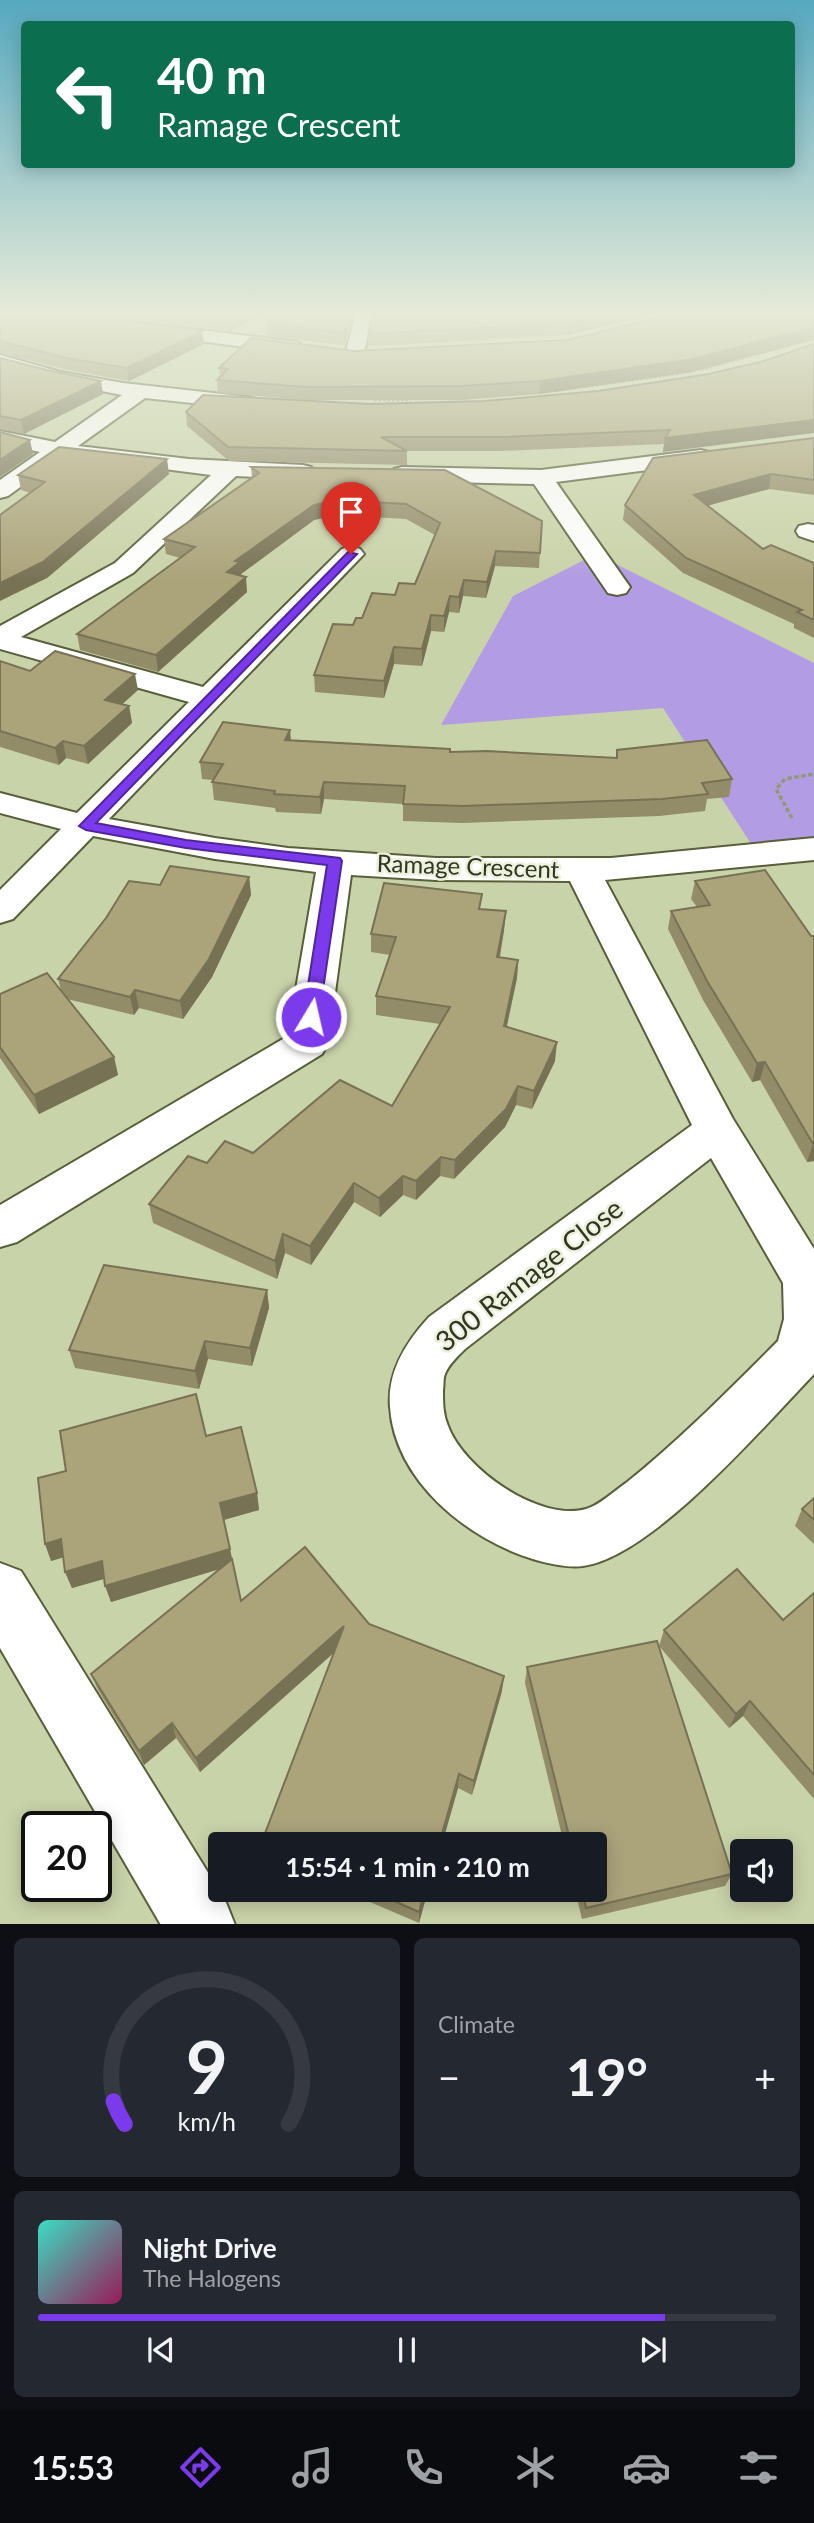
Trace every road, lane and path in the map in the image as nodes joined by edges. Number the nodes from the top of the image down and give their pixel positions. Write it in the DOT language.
graph roads {
  1 [pos="127,402"];
  2 [pos="239,402"];
  3 [pos="271,405"];
  4 [pos="0,437"];
  5 [pos="59,451"];
  6 [pos="719,454"];
  7 [pos="228,471"];
  8 [pos="323,472"];
  9 [pos="378,473"];
  10 [pos="541,477"];
  11 [pos="0,491"];
  12 [pos="351,554"];
  13 [pos="617,587"];
  14 [pos="0,639"];
  15 [pos="209,698"];
  16 [pos="814,774"];
  17 [pos="0,803"];
  18 [pos="86,826"];
  19 [pos="805,837"];
  20 [pos="335,861"];
  21 [pos="582,870"];
  22 [pos="0,911"];
  23 [pos="717,1130"];
  24 [pos="0,1228"];
  25 [pos="0,1592"];
  26 [pos="200,1924"];
  1 -- 5 [label="street"];
  2 -- 3 [label="street"];
  4 -- 5 [label="street"];
  5 -- 7 [label="street"];
  5 -- 11 [label="street"];
  6 -- 10 [label="street"];
  7 -- 8 [label="street"];
  7 -- 14 [label="street"];
  9 -- 10 [label="street"];
  10 -- 13 [label="street"];
  12 -- 15 [label="street"];
  14 -- 15 [label="street"];
  15 -- 18 [label="street"];
  16 -- 19 [label="path"];
  17 -- 18 [label="street, Ramage Crescent"];
  18 -- 20 [label="street, Ramage Crescent"];
  18 -- 22 [label="street"];
  19 -- 21 [label="street, Ramage Crescent"];
  20 -- 21 [label="street, Ramage Crescent"];
  20 -- 24 [label="street"];
  21 -- 23 [label="street, 300 Ramage Close"];
  23 -- 23 [label="street, 300 Ramage Close"];
  25 -- 26 [label="street"];
}
